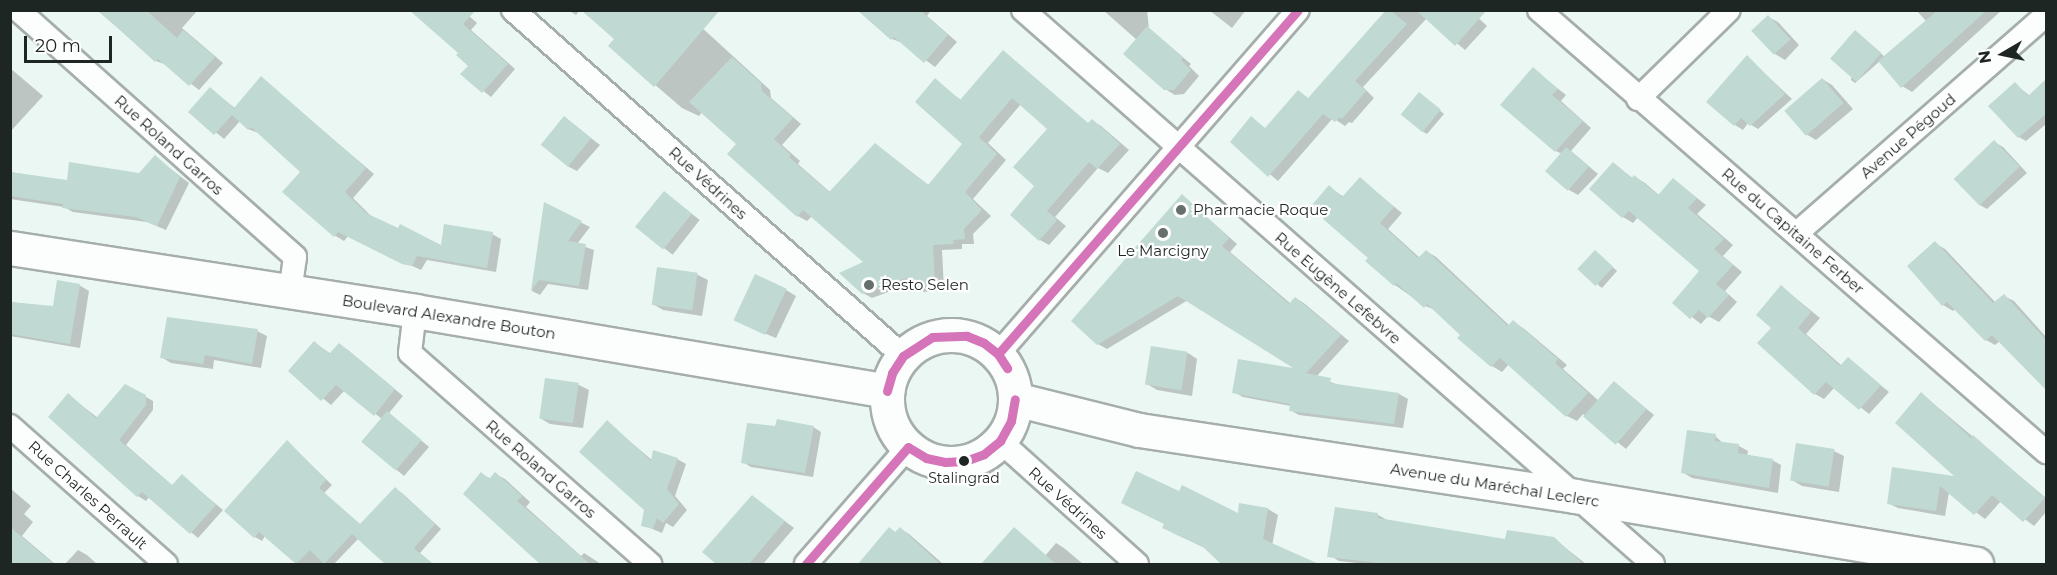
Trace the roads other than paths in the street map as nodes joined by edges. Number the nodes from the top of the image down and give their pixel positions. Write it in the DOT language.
graph roads {
  1 [pos="18,10"];
  2 [pos="513,10"];
  3 [pos="1023,10"];
  4 [pos="1299,10"];
  5 [pos="1539,10"];
  6 [pos="1729,10"];
  7 [pos="2046,15"];
  8 [pos="1638,99"];
  9 [pos="1178,148"];
  10 [pos="1797,233"];
  11 [pos="10,248"];
  12 [pos="290,291"];
  13 [pos="415,311"];
  14 [pos="998,354"];
  15 [pos="903,356"];
  16 [pos="887,391"];
  17 [pos="1015,399"];
  18 [pos="10,426"];
  19 [pos="1000,441"];
  20 [pos="908,447"];
  21 [pos="2046,452"];
  22 [pos="1575,496"];
  23 [pos="166,564"];
  24 [pos="650,564"];
  25 [pos="806,564"];
  26 [pos="1137,564"];
  27 [pos="1653,564"];
  28 [pos="1976,564"];
  1 -- 12 [label="street, Rue Roland Garros"];
  2 -- 15 [label="street, Rue Védrines"];
  3 -- 9 [label="street, Rue Eugène Lefebvre"];
  4 -- 9 [label="street"];
  5 -- 8 [label="street, Rue du Capitaine Ferber"];
  6 -- 8 [label="street"];
  7 -- 10 [label="street, Avenue Pégoud"];
  8 -- 10 [label="street, Rue du Capitaine Ferber"];
  9 -- 14 [label="street"];
  9 -- 22 [label="street, Rue Eugène Lefebvre"];
  10 -- 21 [label="street, Rue du Capitaine Ferber"];
  11 -- 12 [label="street, Boulevard Alexandre Bouton"];
  12 -- 13 [label="street, Boulevard Alexandre Bouton"];
  13 -- 16 [label="street, Boulevard Alexandre Bouton"];
  13 -- 24 [label="street, Rue Roland Garros"];
  14 -- 15 [label="street"];
  14 -- 17 [label="street"];
  15 -- 16 [label="street"];
  16 -- 20 [label="street"];
  17 -- 19 [label="street"];
  17 -- 22 [label="street, Avenue du Maréchal Leclerc"];
  18 -- 23 [label="street, Rue Charles Perrault"];
  19 -- 20 [label="street"];
  19 -- 26 [label="street, Rue Védrines"];
  20 -- 25 [label="street"];
  22 -- 27 [label="street, Rue Eugène Lefebvre"];
  22 -- 28 [label="street, Avenue du Maréchal Leclerc"];
}
